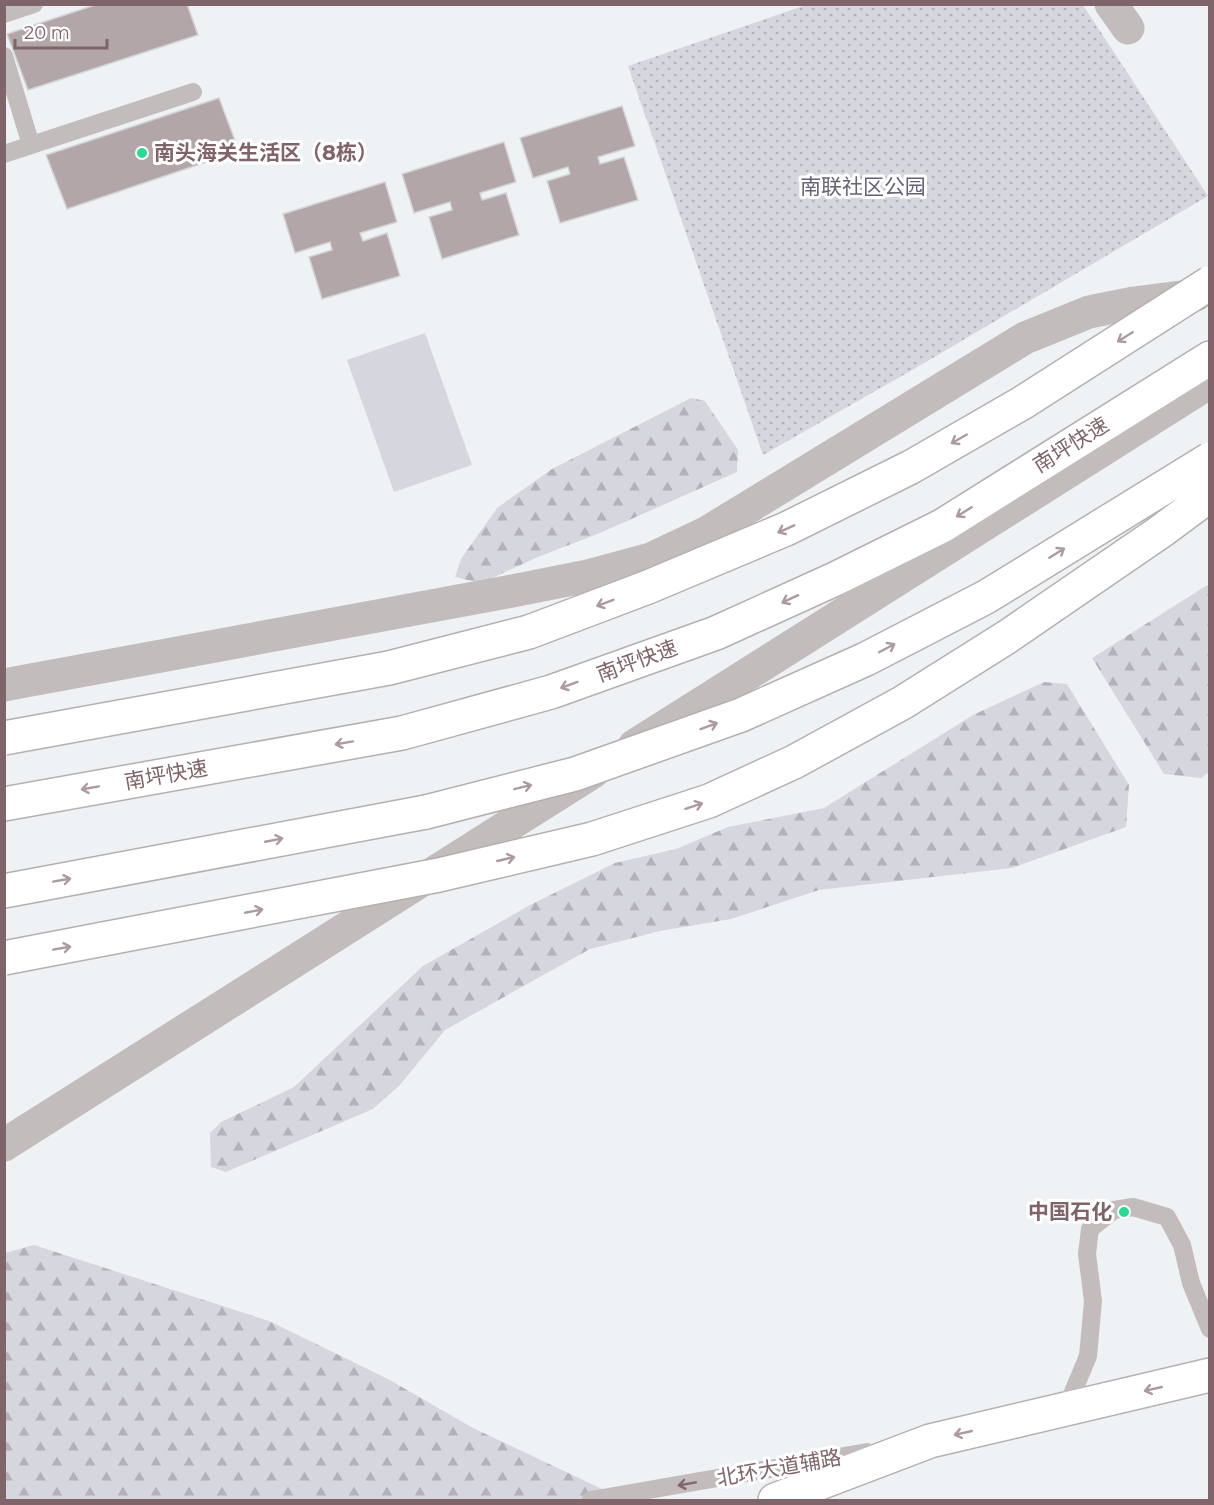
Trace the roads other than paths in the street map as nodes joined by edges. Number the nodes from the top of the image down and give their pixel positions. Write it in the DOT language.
graph roads {
  1 [pos="34,4"];
  2 [pos="4,14"];
  3 [pos="4,56"];
  4 [pos="193,92"];
  5 [pos="12,108"];
  6 [pos="31,145"];
  7 [pos="4,154"];
  8 [pos="1209,284"];
  9 [pos="1209,293"];
  10 [pos="1209,358"];
  11 [pos="1209,382"];
  12 [pos="1209,459"];
  13 [pos="1209,495"];
  14 [pos="4,685"];
  15 [pos="4,738"];
  16 [pos="4,804"];
  17 [pos="4,891"];
  18 [pos="4,958"];
  19 [pos="4,1145"];
  20 [pos="1209,1329"];
  21 [pos="1209,1375"];
  22 [pos="1066,1409"];
  23 [pos="930,1441"];
  24 [pos="591,1500"];
  25 [pos="775,1500"];
  1 -- 2 [label="lane"];
  3 -- 5 [label="lane"];
  4 -- 6 [label="lane"];
  5 -- 6 [label="lane"];
  6 -- 7 [label="lane"];
  8 -- 15 [label="main road, one-way, bridge"];
  9 -- 14 [label="street"];
  10 -- 16 [label="main road, 南坪快速, one-way"];
  11 -- 19 [label="street"];
  17 -- 12 [label="main road, one-way, bridge"];
  18 -- 13 [label="main road, one-way, bridge"];
  20 -- 22 [label="lane"];
  21 -- 22 [label="main road, 北环大道辅路, one-way"];
  22 -- 23 [label="main road, 北环大道辅路, one-way"];
  23 -- 24 [label="lane, 北环大道辅路, one-way"];
  23 -- 25 [label="main road, 北环大道辅路"];
}
